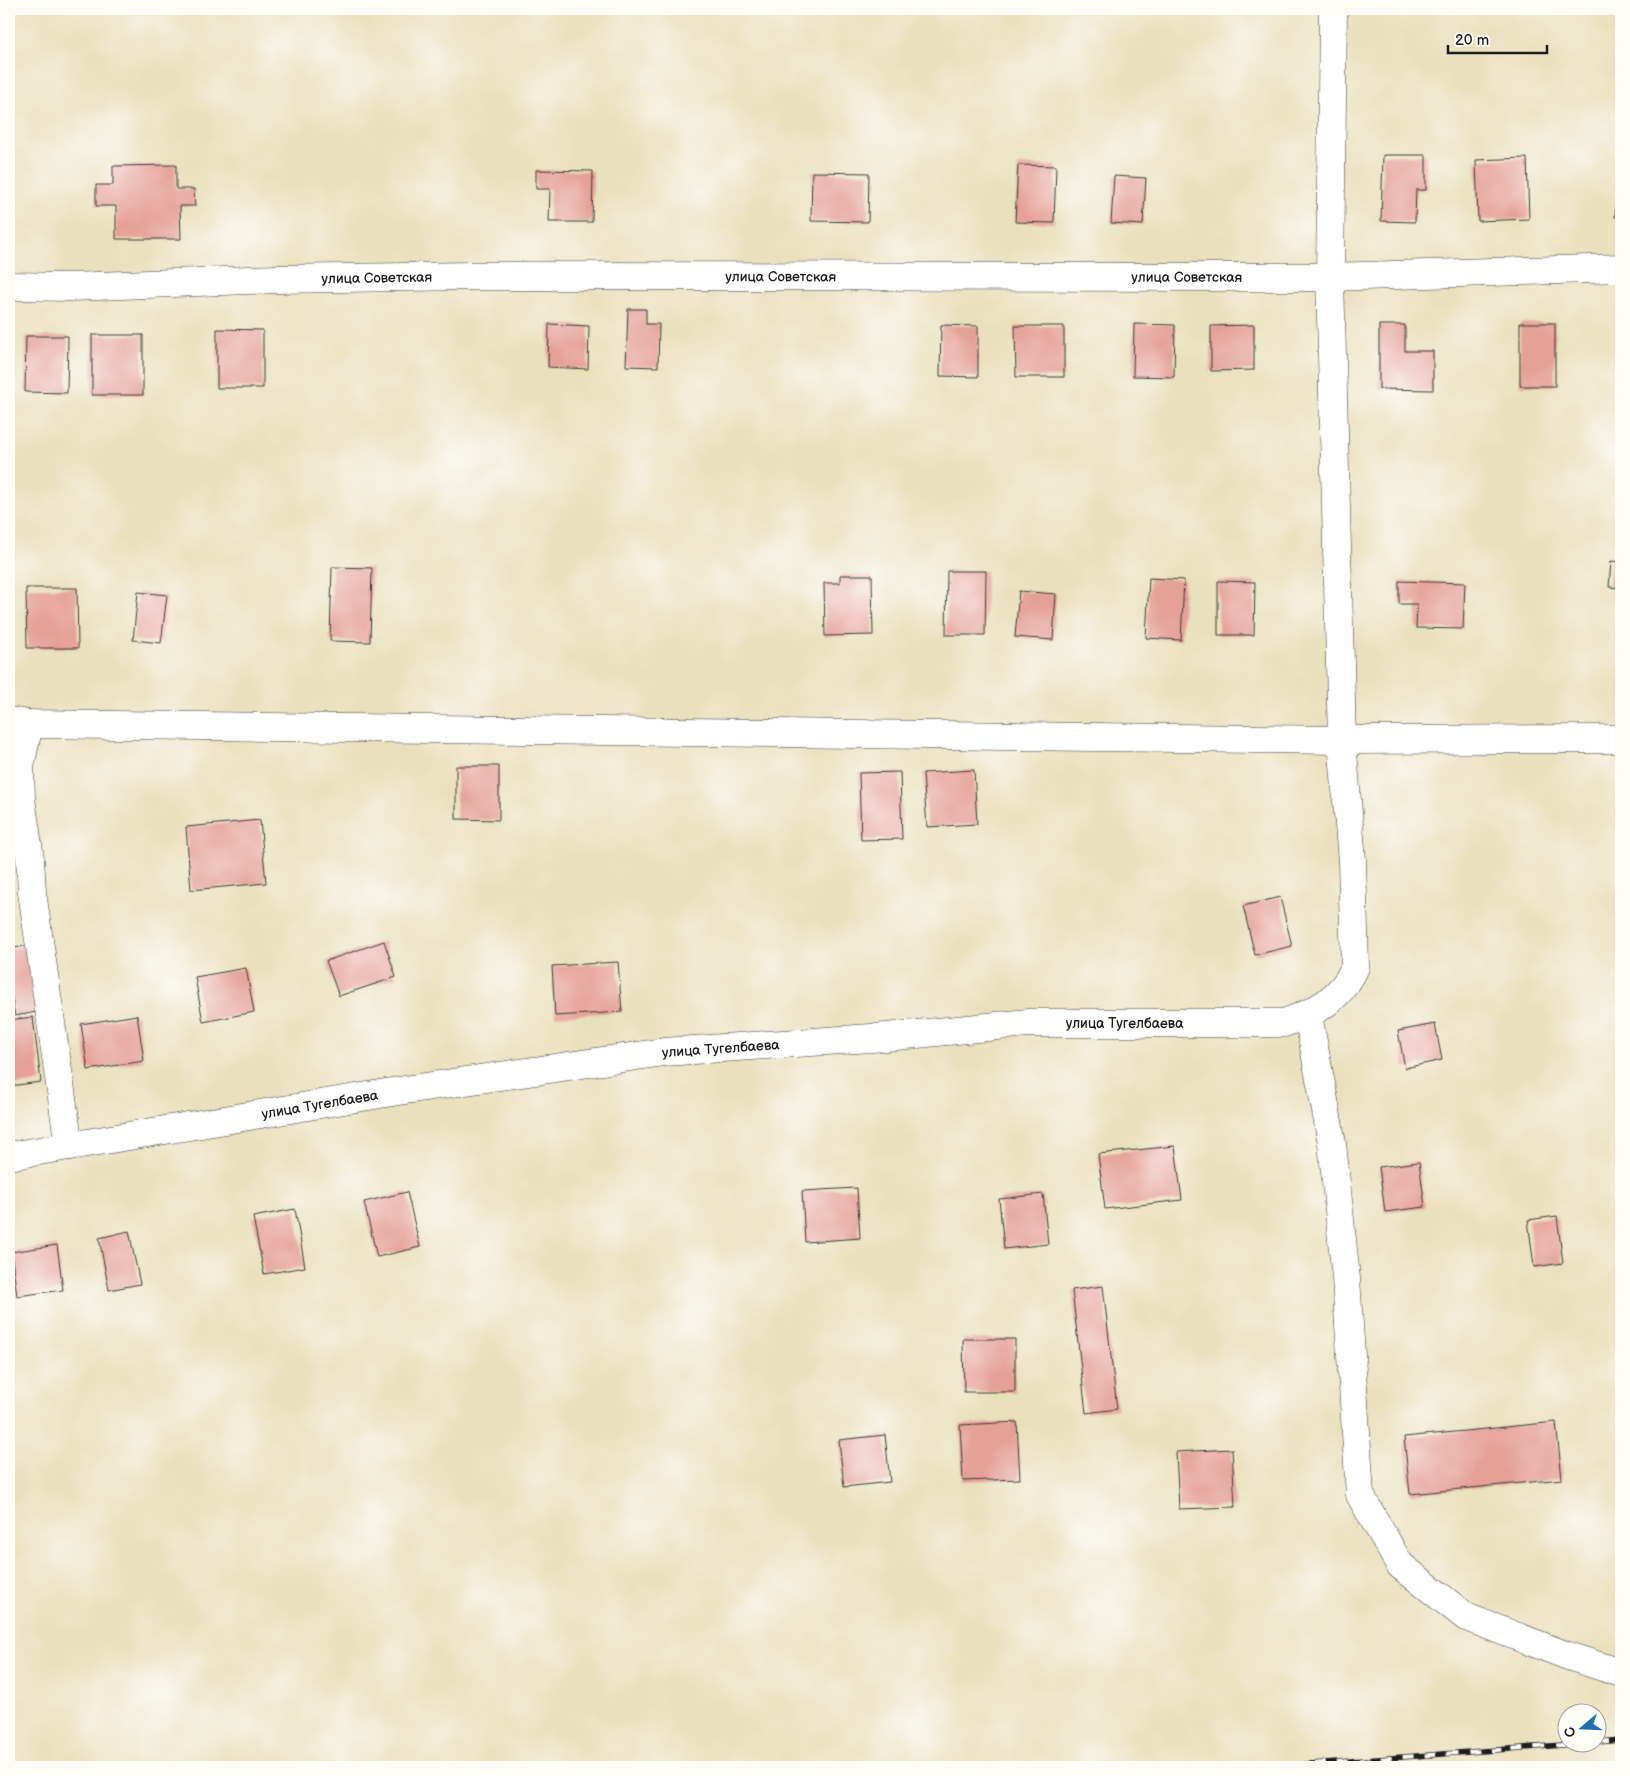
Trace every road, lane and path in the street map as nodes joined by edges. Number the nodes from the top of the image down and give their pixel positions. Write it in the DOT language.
graph roads {
  1 [pos="1333,9"];
  2 [pos="1621,268"];
  3 [pos="1330,277"];
  4 [pos="9,286"];
  5 [pos="19,723"];
  6 [pos="1621,739"];
  7 [pos="1342,740"];
  8 [pos="1308,1015"];
  9 [pos="69,1146"];
  10 [pos="9,1156"];
  11 [pos="1621,1673"];
  1 -- 3 [label="street, улица Тугелбаева"];
  2 -- 3 [label="street, улица Советская"];
  3 -- 4 [label="street, улица Советская"];
  3 -- 7 [label="street, улица Тугелбаева"];
  5 -- 7 [label="street"];
  5 -- 9 [label="street"];
  6 -- 7 [label="street"];
  7 -- 8 [label="street, улица Тугелбаева"];
  8 -- 9 [label="street, улица Тугелбаева"];
  8 -- 11 [label="street"];
  9 -- 10 [label="street, улица Тугелбаева"];
}
